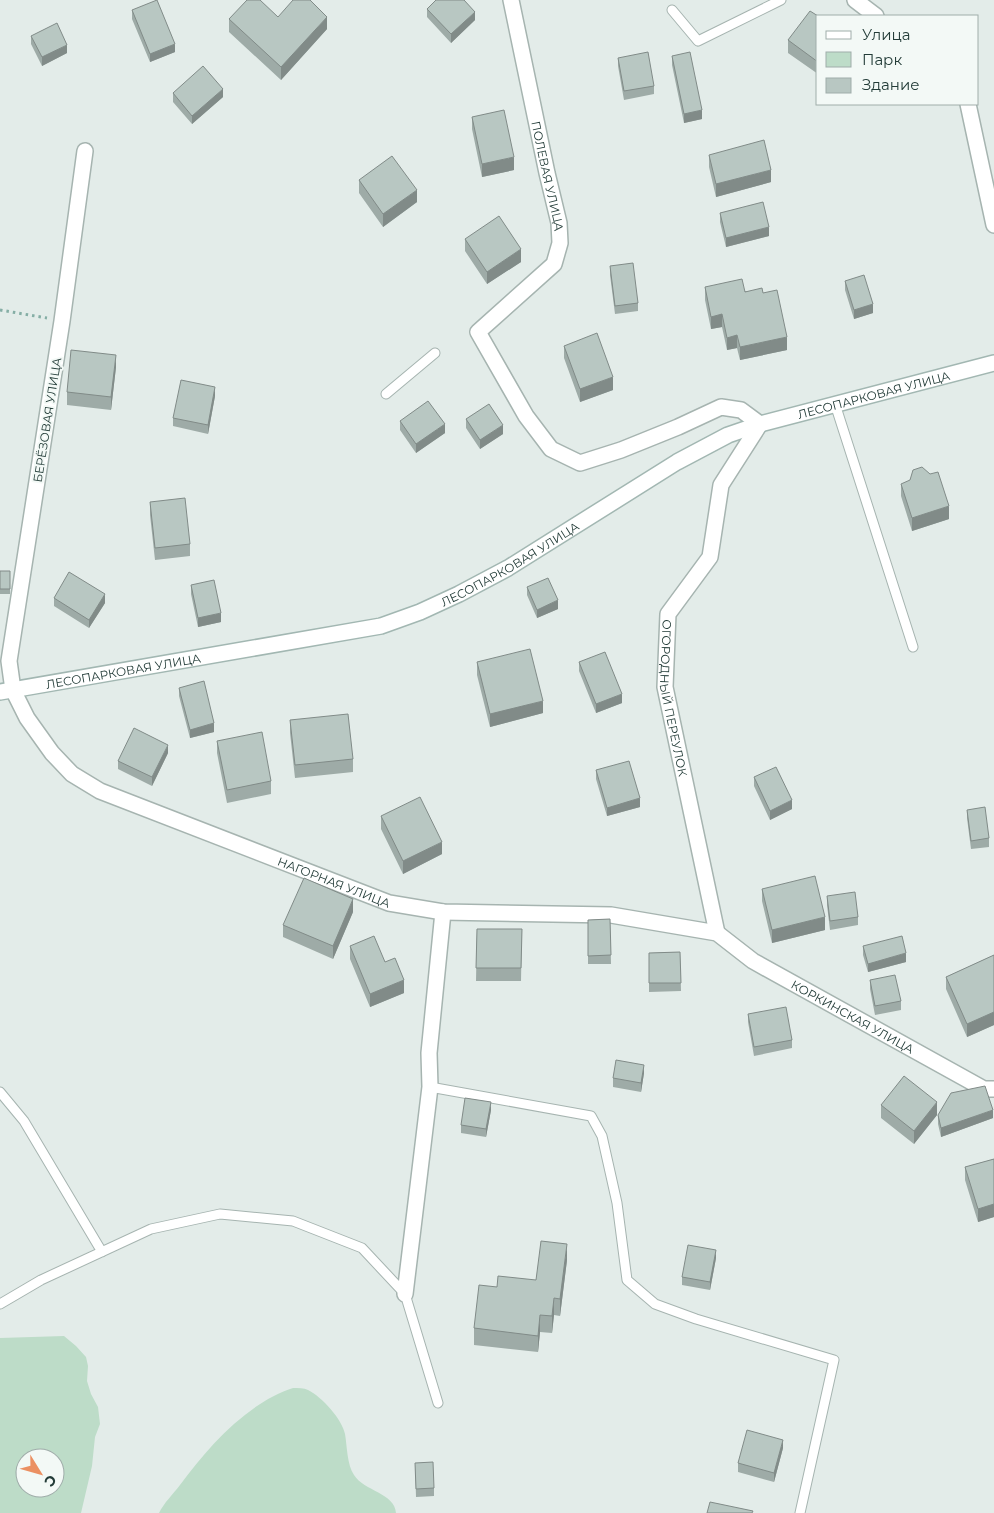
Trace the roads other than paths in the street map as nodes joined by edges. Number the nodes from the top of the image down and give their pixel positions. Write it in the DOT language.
graph roads {
  1 [pos="511,0"];
  2 [pos="781,0"];
  3 [pos="855,0"];
  4 [pos="672,10"];
  5 [pos="875,15"];
  6 [pos="968,105"];
  7 [pos="85,151"];
  8 [pos="994,225"];
  9 [pos="435,353"];
  10 [pos="994,363"];
  11 [pos="386,394"];
  12 [pos="835,404"];
  13 [pos="760,424"];
  14 [pos="913,647"];
  15 [pos="7,691"];
  16 [pos="444,912"];
  17 [pos="717,933"];
  18 [pos="430,1087"];
  19 [pos="994,1089"];
  20 [pos="0,1092"];
  21 [pos="102,1252"];
  22 [pos="405,1294"];
  23 [pos="0,1304"];
  24 [pos="438,1403"];
  25 [pos="800,1513"];
  1 -- 13 [label="street, ПОЛЕВАЯ УЛИЦА"];
  2 -- 4 [label="lane"];
  3 -- 5 [label="street"];
  6 -- 8 [label="street"];
  7 -- 15 [label="street, БЕРЁЗОВАЯ УЛИЦА"];
  9 -- 11 [label="lane"];
  10 -- 12 [label="street, ЛЕСОПАРКОВАЯ УЛИЦА"];
  12 -- 13 [label="street, ЛЕСОПАРКОВАЯ УЛИЦА"];
  12 -- 14 [label="lane"];
  13 -- 15 [label="street, ЛЕСОПАРКОВАЯ УЛИЦА"];
  13 -- 17 [label="street, ОГОРОДНЫЙ ПЕРЕУЛОК"];
  15 -- 16 [label="street, НАГОРНАЯ УЛИЦА"];
  16 -- 17 [label="street, НАГОРНАЯ УЛИЦА"];
  16 -- 18 [label="street"];
  17 -- 19 [label="street, КОРКИНСКАЯ УЛИЦА"];
  18 -- 22 [label="street"];
  18 -- 25 [label="lane"];
  20 -- 21 [label="lane"];
  21 -- 22 [label="lane"];
  21 -- 23 [label="lane"];
  22 -- 24 [label="lane"];
}
